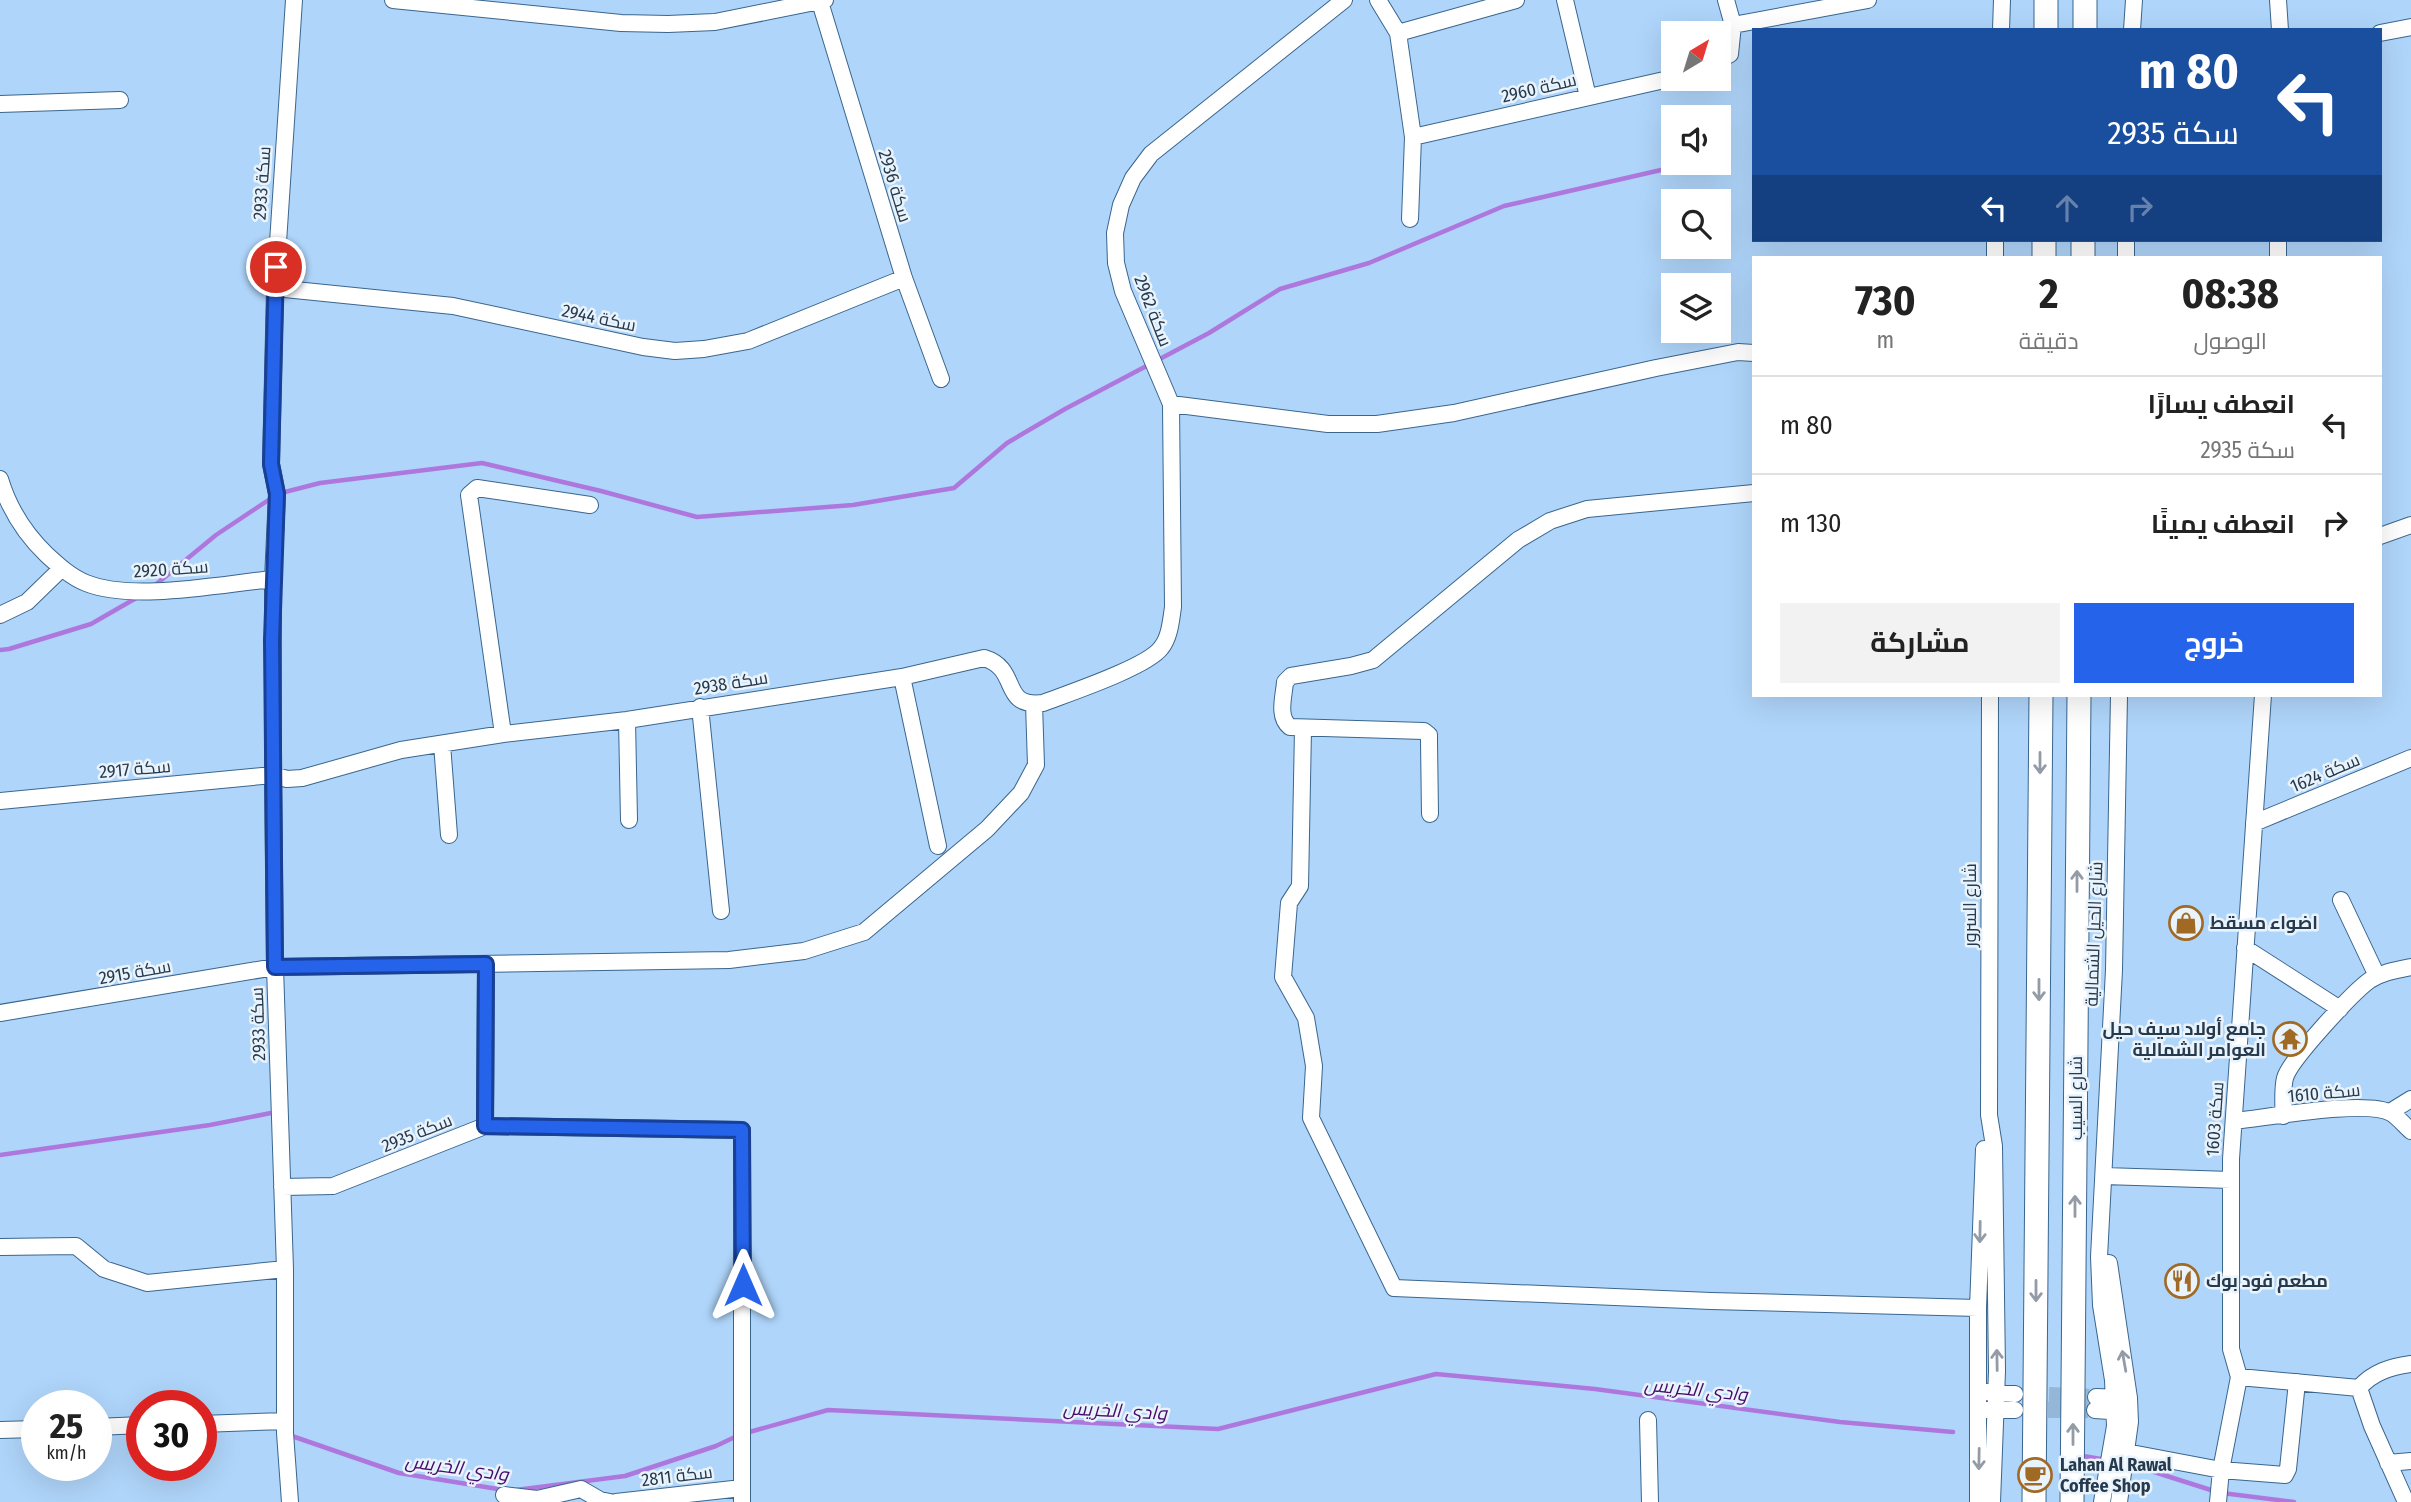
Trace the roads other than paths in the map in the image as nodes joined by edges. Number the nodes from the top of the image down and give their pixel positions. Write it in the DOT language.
graph roads {
  1 [pos="294,0"];
  2 [pos="393,0"];
  3 [pos="1344,0"];
  4 [pos="1378,0"];
  5 [pos="1516,0"];
  6 [pos="1565,0"];
  7 [pos="1726,0"];
  8 [pos="1868,0"];
  9 [pos="2002,0"];
  10 [pos="2046,0"];
  11 [pos="2085,0"];
  12 [pos="2134,0"];
  13 [pos="2278,0"];
  14 [pos="822,1"];
  15 [pos="1732,25"];
  16 [pos="2411,27"];
  17 [pos="2001,28"];
  18 [pos="2046,28"];
  19 [pos="2085,28"];
  20 [pos="2132,28"];
  21 [pos="2280,28"];
  22 [pos="1398,33"];
  23 [pos="2382,33"];
  24 [pos="1731,40"];
  25 [pos="1661,81"];
  26 [pos="1588,97"];
  27 [pos="120,100"];
  28 [pos="0,104"];
  29 [pos="1413,137"];
  30 [pos="1410,219"];
  31 [pos="904,278"];
  32 [pos="275,288"];
  33 [pos="1752,353"];
  34 [pos="942,379"];
  35 [pos="1171,404"];
  36 [pos="0,479"];
  37 [pos="1752,492"];
  38 [pos="590,505"];
  39 [pos="2411,525"];
  40 [pos="2382,535"];
  41 [pos="62,568"];
  42 [pos="273,579"];
  43 [pos="0,615"];
  44 [pos="902,677"];
  45 [pos="1990,697"];
  46 [pos="2041,697"];
  47 [pos="2079,697"];
  48 [pos="2119,697"];
  49 [pos="2263,697"];
  50 [pos="1034,704"];
  51 [pos="700,708"];
  52 [pos="626,720"];
  53 [pos="1303,729"];
  54 [pos="503,734"];
  55 [pos="442,744"];
  56 [pos="2411,758"];
  57 [pos="273,775"];
  58 [pos="0,801"];
  59 [pos="1430,814"];
  60 [pos="629,820"];
  61 [pos="2254,823"];
  62 [pos="449,835"];
  63 [pos="938,846"];
  64 [pos="2341,900"];
  65 [pos="721,911"];
  66 [pos="2245,948"];
  67 [pos="486,964"];
  68 [pos="275,967"];
  69 [pos="2411,967"];
  70 [pos="2378,976"];
  71 [pos="2340,1009"];
  72 [pos="0,1013"];
  73 [pos="2411,1100"];
  74 [pos="2390,1112"];
  75 [pos="1989,1115"];
  76 [pos="2283,1116"];
  77 [pos="2234,1121"];
  78 [pos="485,1126"];
  79 [pos="2411,1131"];
  80 [pos="2104,1176"];
  81 [pos="2231,1180"];
  82 [pos="282,1187"];
  83 [pos="0,1247"];
  84 [pos="285,1269"];
  85 [pos="1978,1308"];
  86 [pos="2411,1364"];
  87 [pos="2239,1377"];
  88 [pos="2297,1382"];
  89 [pos="2359,1388"];
  90 [pos="1988,1401"];
  91 [pos="2015,1402"];
  92 [pos="2096,1404"];
  93 [pos="2122,1405"];
  94 [pos="1648,1420"];
  95 [pos="285,1421"];
  96 [pos="217,1423"];
  97 [pos="21,1429"];
  98 [pos="0,1430"];
  99 [pos="2126,1452"];
  100 [pos="2411,1461"];
  101 [pos="2388,1464"];
  102 [pos="2221,1470"];
  103 [pos="504,1495"];
  104 [pos="742,1495"];
  105 [pos="290,1502"];
  106 [pos="610,1502"];
  107 [pos="616,1502"];
  108 [pos="1650,1502"];
  109 [pos="1978,1502"];
  110 [pos="1992,1502"];
  111 [pos="2035,1502"];
  112 [pos="2072,1502"];
  113 [pos="2102,1502"];
  114 [pos="2119,1502"];
  115 [pos="2218,1502"];
  116 [pos="2406,1502"];
  1 -- 32 [label="street, سكة 2933"];
  2 -- 14 [label="street"];
  3 -- 35 [label="street, سكة 2962"];
  4 -- 22 [label="street"];
  5 -- 22 [label="street"];
  6 -- 26 [label="street"];
  7 -- 15 [label="street"];
  8 -- 15 [label="street"];
  9 -- 17 [label="street"];
  10 -- 18 [label="highway"];
  11 -- 19 [label="highway"];
  12 -- 20 [label="street"];
  13 -- 21 [label="street"];
  14 -- 31 [label="street, سكة 2936"];
  15 -- 24 [label="street"];
  16 -- 23 [label="street"];
  22 -- 29 [label="street"];
  25 -- 26 [label="street, سكة 2960"];
  26 -- 29 [label="street, سكة 2960"];
  27 -- 28 [label="street"];
  29 -- 30 [label="street"];
  31 -- 32 [label="street, سكة 2944"];
  31 -- 34 [label="street, سكة 2936"];
  32 -- 42 [label="street, سكة 2933"];
  33 -- 35 [label="street"];
  35 -- 50 [label="street, سكة 2962"];
  36 -- 41 [label="street, سكة 2920"];
  37 -- 53 [label="street"];
  38 -- 54 [label="street"];
  39 -- 40 [label="street"];
  41 -- 42 [label="street, سكة 2920"];
  41 -- 43 [label="street"];
  42 -- 57 [label="street, سكة 2933"];
  44 -- 50 [label="street, سكة 2938"];
  44 -- 51 [label="street, سكة 2938"];
  44 -- 63 [label="street"];
  45 -- 75 [label="street, شارع السرور"];
  46 -- 111 [label="highway, one-way"];
  112 -- 47 [label="highway, شارع السيب, one-way"];
  48 -- 80 [label="street, شارع الحيل الشمالية"];
  49 -- 61 [label="street, سكة 1603"];
  50 -- 67 [label="street, سكة 2915"];
  51 -- 52 [label="street, سكة 2938"];
  51 -- 65 [label="street"];
  52 -- 54 [label="street, سكة 2938"];
  52 -- 60 [label="street"];
  53 -- 59 [label="street"];
  53 -- 85 [label="street"];
  54 -- 55 [label="street, سكة 2938"];
  55 -- 57 [label="street, سكة 2938"];
  55 -- 62 [label="street"];
  56 -- 61 [label="street, سكة 1624"];
  57 -- 58 [label="street, سكة 2917"];
  57 -- 68 [label="street, سكة 2933"];
  61 -- 66 [label="street, سكة 1603"];
  64 -- 70 [label="street"];
  66 -- 71 [label="street"];
  66 -- 77 [label="street, سكة 1603"];
  67 -- 68 [label="street, سكة 2915"];
  67 -- 78 [label="street"];
  68 -- 72 [label="street, سكة 2915"];
  68 -- 82 [label="street, سكة 2933"];
  69 -- 70 [label="street"];
  70 -- 71 [label="street"];
  71 -- 76 [label="street"];
  73 -- 74 [label="street"];
  74 -- 76 [label="street, سكة 1610"];
  74 -- 79 [label="street"];
  75 -- 85 [label="street, شارع السرور, one-way"];
  90 -- 75 [label="street, شارع السرور, one-way"];
  76 -- 77 [label="street, سكة 1610"];
  77 -- 81 [label="street, سكة 1603"];
  78 -- 82 [label="street, سكة 2935"];
  78 -- 104 [label="street, سكة 2935"];
  80 -- 81 [label="street"];
  80 -- 93 [label="street, شارع الحيل الشمالية"];
  81 -- 87 [label="street, سكة 1603"];
  82 -- 84 [label="street, سكة 2933"];
  83 -- 84 [label="street"];
  84 -- 95 [label="street, سكة 2933"];
  85 -- 90 [label="street, شارع السرور"];
  86 -- 89 [label="street"];
  87 -- 88 [label="street"];
  87 -- 102 [label="street"];
  88 -- 89 [label="street"];
  88 -- 102 [label="street"];
  89 -- 101 [label="street"];
  90 -- 91 [label="street"];
  90 -- 109 [label="street, شارع السرور, one-way"];
  90 -- 110 [label="street, شارع السرور"];
  92 -- 93 [label="street"];
  93 -- 99 [label="street, شارع الحيل الشمالية"];
  93 -- 113 [label="street, شارع الحيل الشمالية"];
  94 -- 108 [label="street"];
  95 -- 96 [label="street"];
  95 -- 105 [label="street, سكة 2933"];
  97 -- 98 [label="street"];
  99 -- 102 [label="street"];
  99 -- 114 [label="street, شارع الحيل الشمالية"];
  100 -- 101 [label="street"];
  101 -- 116 [label="street"];
  102 -- 115 [label="street"];
  103 -- 106 [label="street"];
  104 -- 107 [label="street, سكة 2811"];
}
